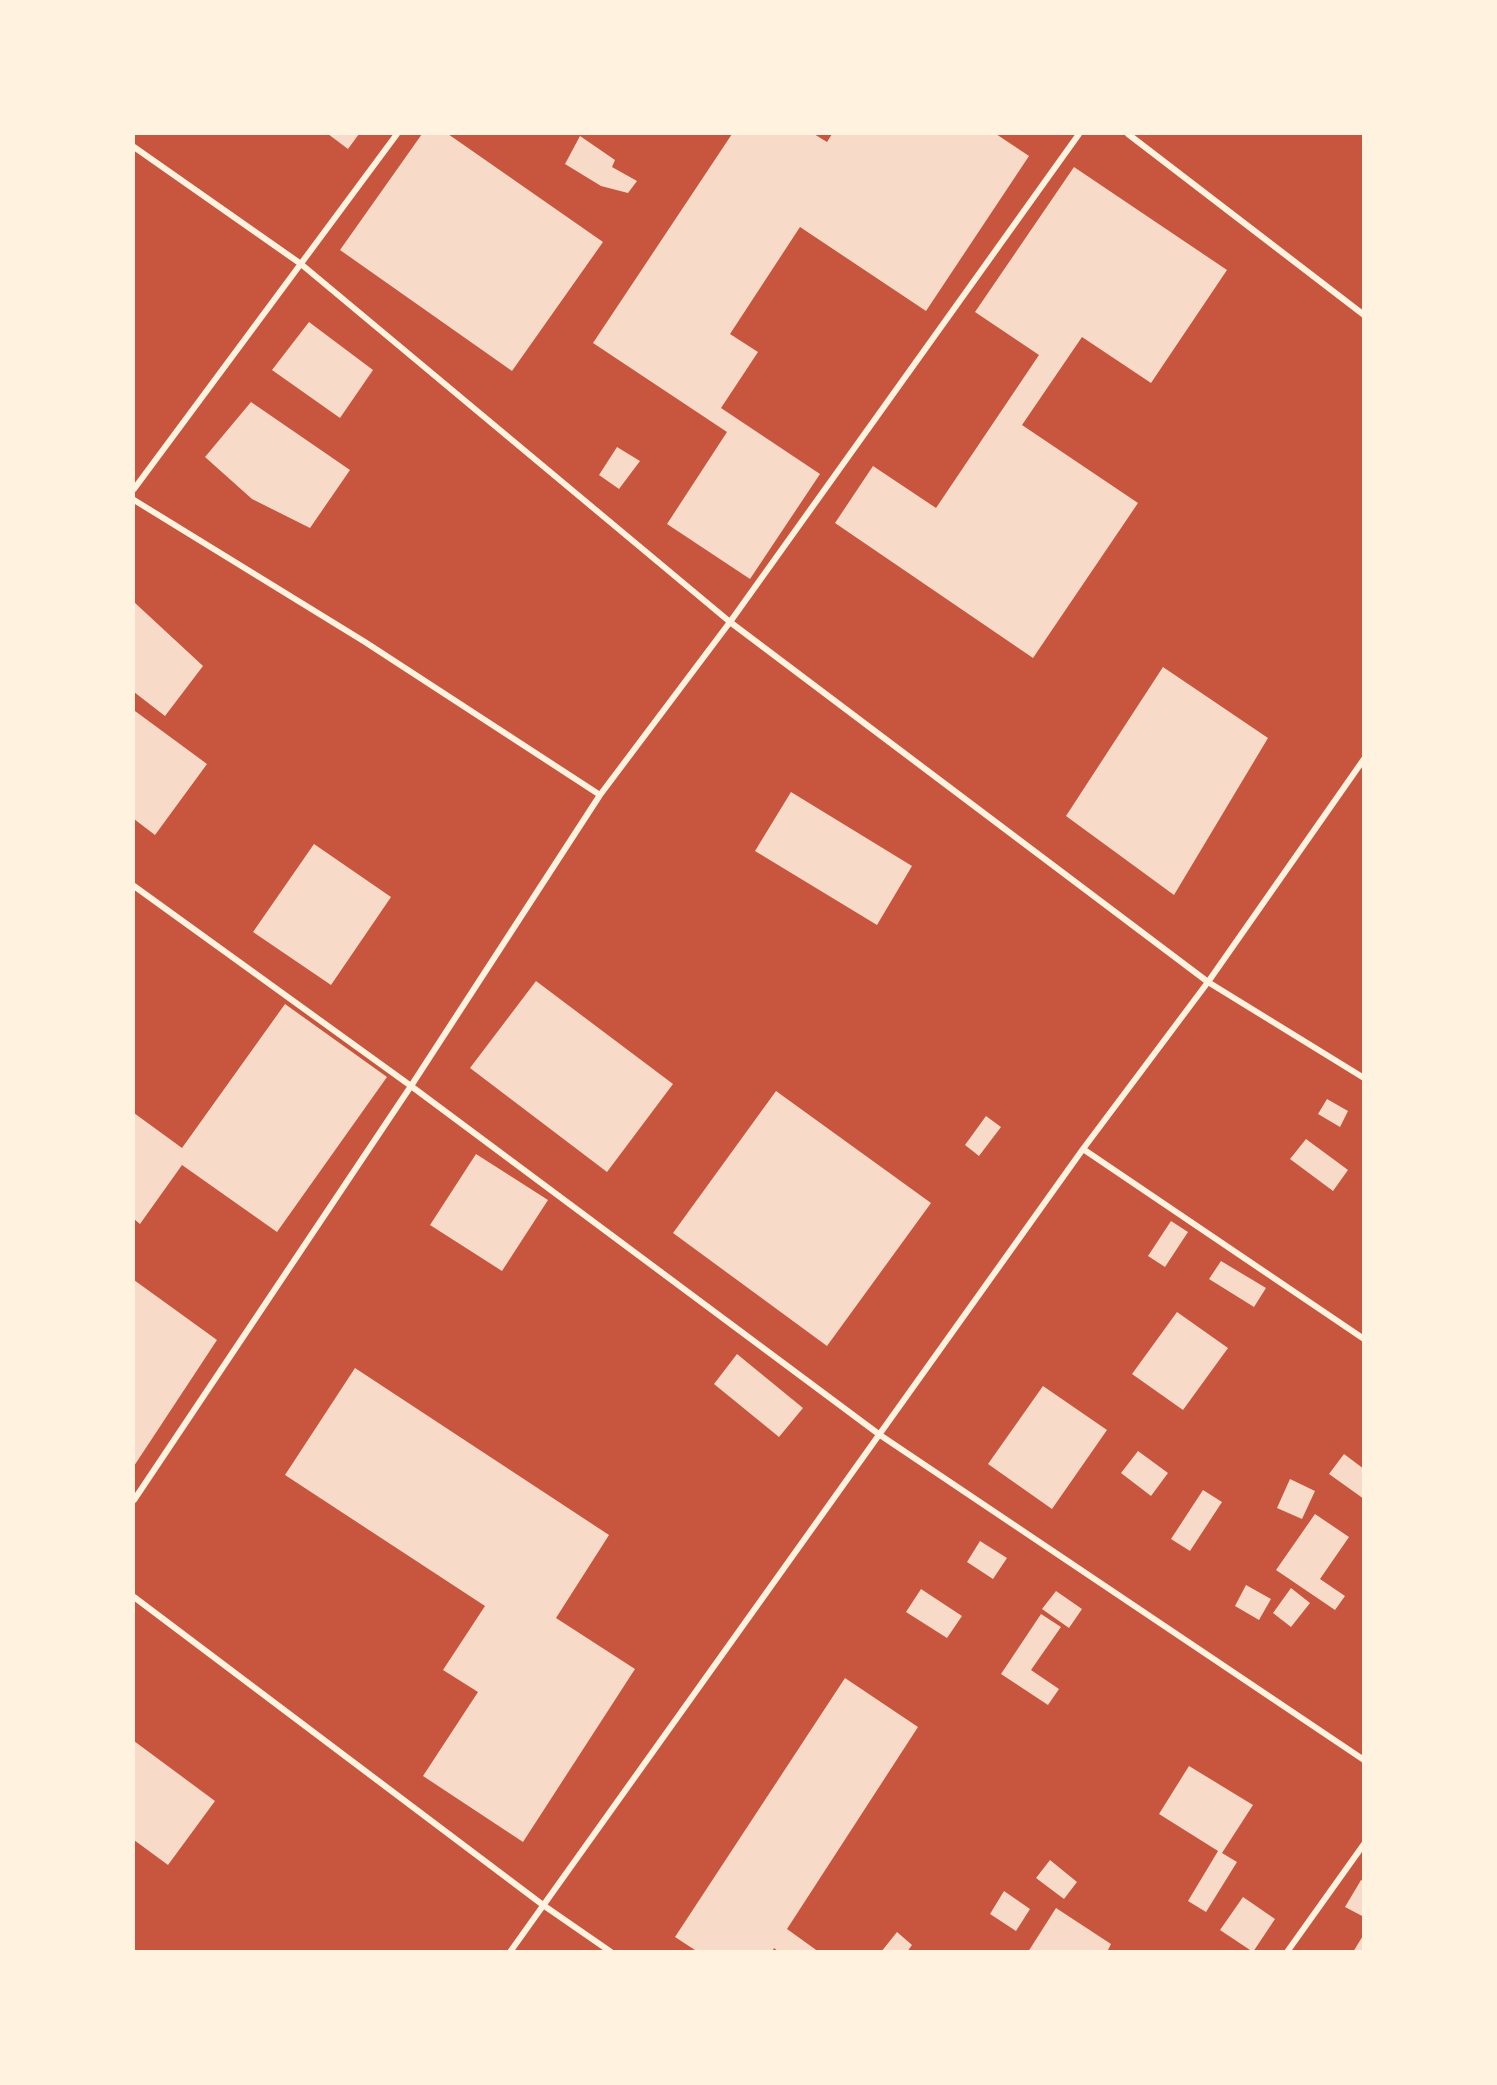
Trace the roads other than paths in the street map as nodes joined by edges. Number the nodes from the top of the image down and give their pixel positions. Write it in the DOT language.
graph roads {
  1 [pos="397,134"];
  2 [pos="1079,134"];
  3 [pos="1128,134"];
  4 [pos="134,147"];
  5 [pos="301,264"];
  6 [pos="1364,315"];
  7 [pos="134,489"];
  8 [pos="134,500"];
  9 [pos="730,622"];
  10 [pos="1364,759"];
  11 [pos="600,795"];
  12 [pos="134,886"];
  13 [pos="1208,982"];
  14 [pos="1364,1078"];
  15 [pos="411,1086"];
  16 [pos="1083,1149"];
  17 [pos="1364,1340"];
  18 [pos="880,1435"];
  19 [pos="134,1500"];
  20 [pos="134,1597"];
  21 [pos="1364,1760"];
  22 [pos="1364,1844"];
  23 [pos="543,1905"];
  24 [pos="510,1952"];
  25 [pos="611,1952"];
  26 [pos="1287,1952"];
  1 -- 5 [label="street"];
  2 -- 9 [label="street"];
  3 -- 6 [label="street"];
  4 -- 5 [label="street"];
  5 -- 7 [label="street"];
  5 -- 9 [label="street"];
  8 -- 11 [label="street"];
  9 -- 11 [label="street"];
  9 -- 13 [label="street"];
  10 -- 13 [label="street"];
  11 -- 15 [label="street"];
  12 -- 15 [label="street"];
  13 -- 14 [label="street"];
  13 -- 16 [label="street"];
  15 -- 18 [label="street"];
  15 -- 19 [label="street"];
  16 -- 17 [label="street"];
  16 -- 18 [label="street"];
  18 -- 21 [label="street"];
  18 -- 23 [label="street"];
  20 -- 23 [label="street"];
  22 -- 26 [label="street"];
  23 -- 24 [label="street"];
  23 -- 25 [label="street"];
}
